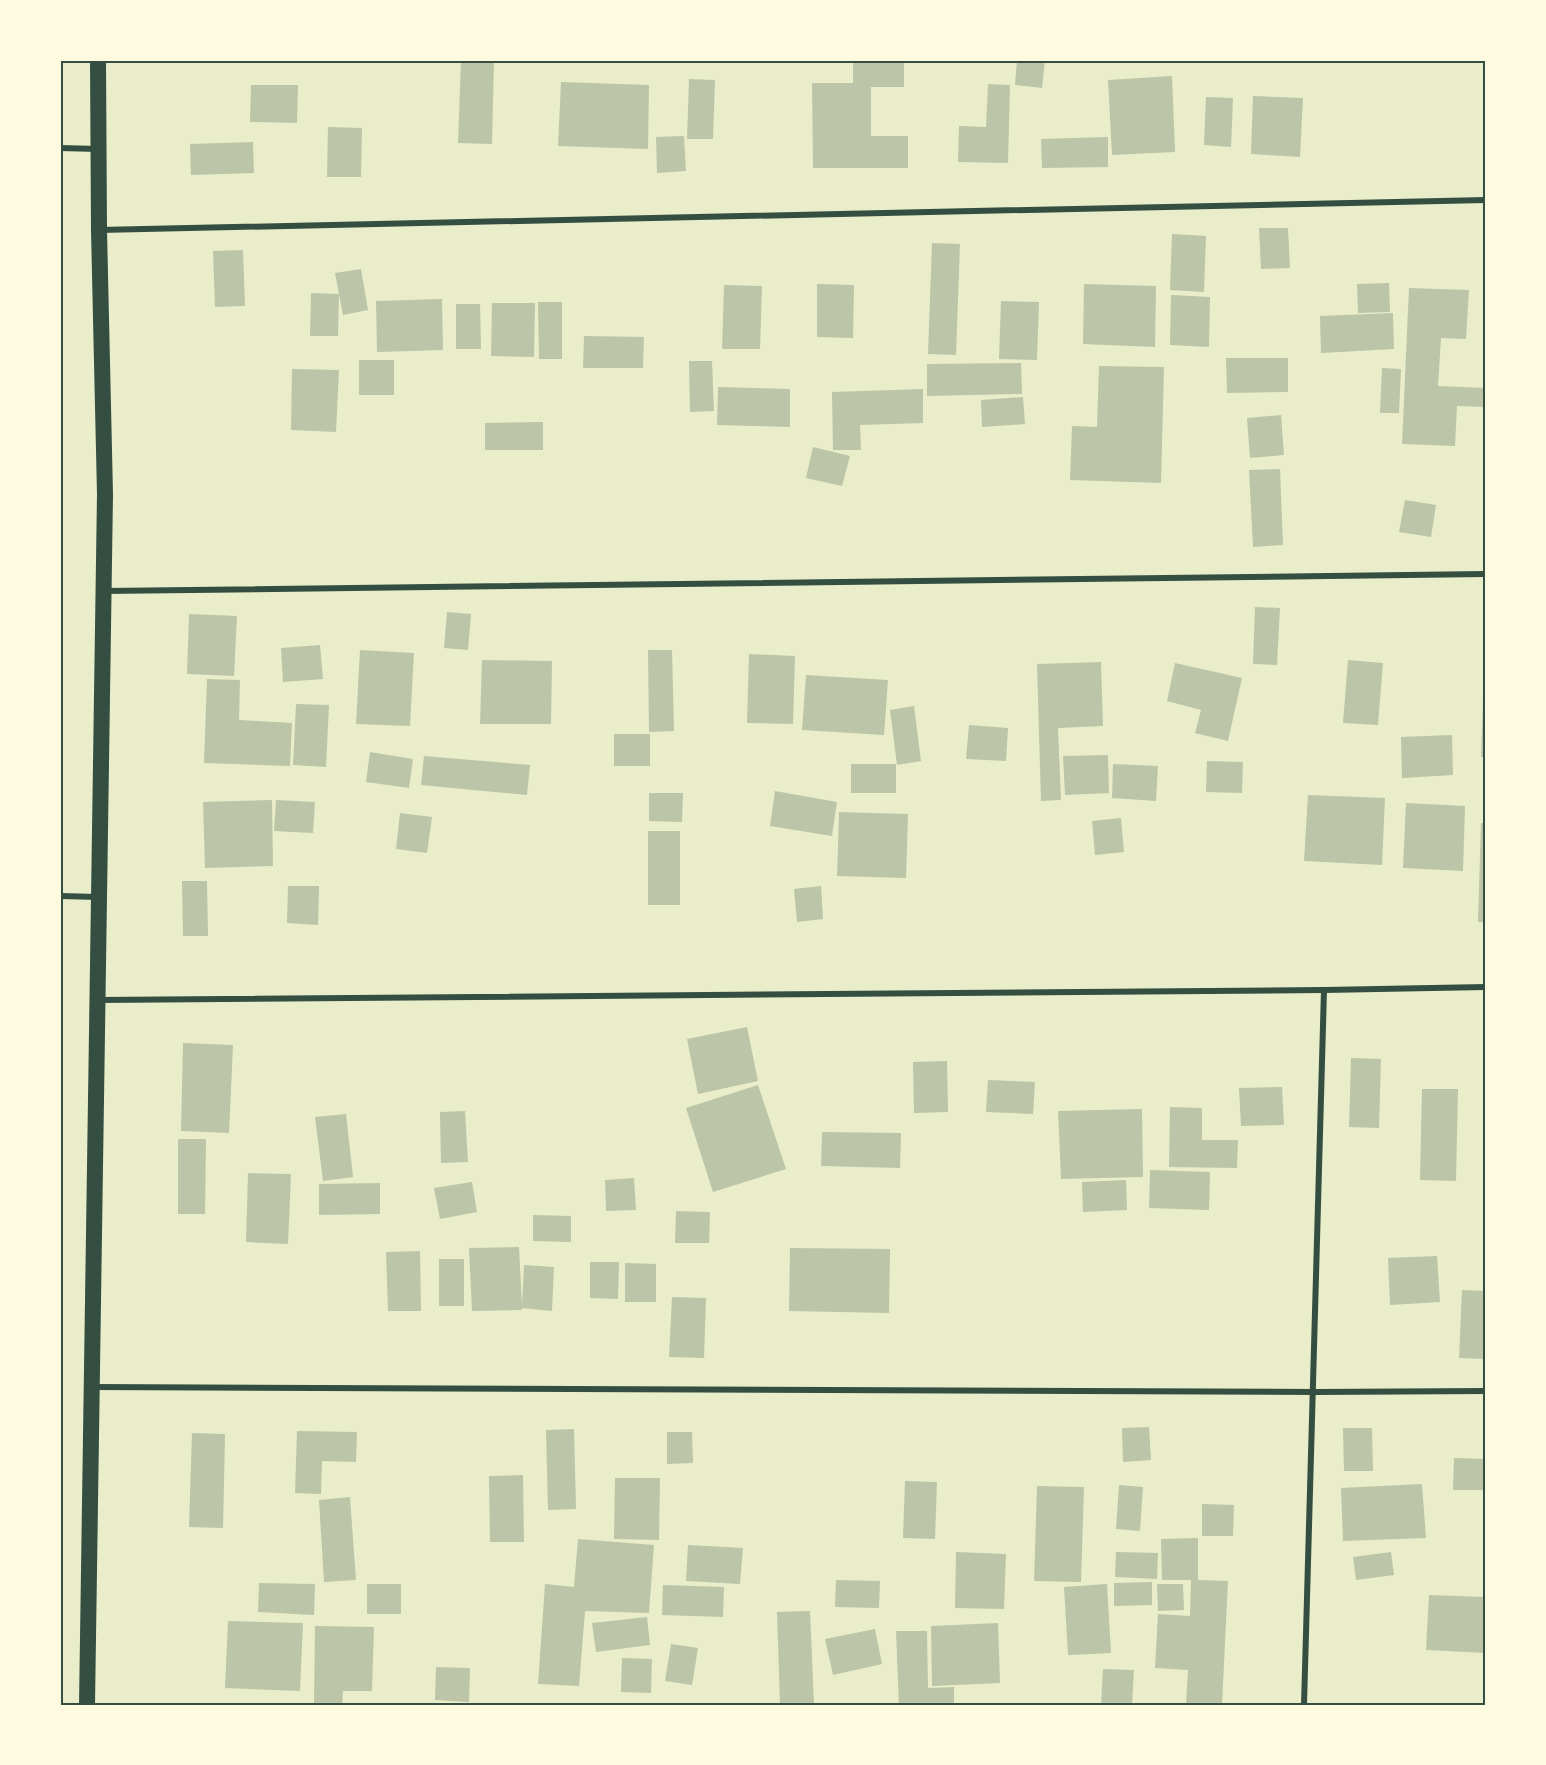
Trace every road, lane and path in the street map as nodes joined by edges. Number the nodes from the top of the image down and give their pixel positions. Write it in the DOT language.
graph roads {
  1 [pos="98,60"];
  2 [pos="60,148"];
  3 [pos="99,149"];
  4 [pos="1486,200"];
  5 [pos="99,230"];
  6 [pos="1486,574"];
  7 [pos="104,591"];
  8 [pos="60,896"];
  9 [pos="99,897"];
  10 [pos="1486,987"];
  11 [pos="1324,990"];
  12 [pos="97,1000"];
  13 [pos="92,1387"];
  14 [pos="1486,1391"];
  15 [pos="1314,1392"];
  16 [pos="87,1705"];
  17 [pos="1304,1705"];
  1 -- 3 [label="highway"];
  2 -- 3 [label="street"];
  3 -- 5 [label="highway"];
  4 -- 5 [label="street"];
  5 -- 7 [label="highway"];
  6 -- 7 [label="street"];
  7 -- 9 [label="highway"];
  8 -- 9 [label="street"];
  9 -- 12 [label="highway"];
  10 -- 11 [label="street"];
  11 -- 12 [label="street"];
  11 -- 15 [label="street"];
  12 -- 13 [label="highway"];
  13 -- 15 [label="street"];
  13 -- 16 [label="highway"];
  14 -- 15 [label="street"];
  15 -- 17 [label="street"];
}
